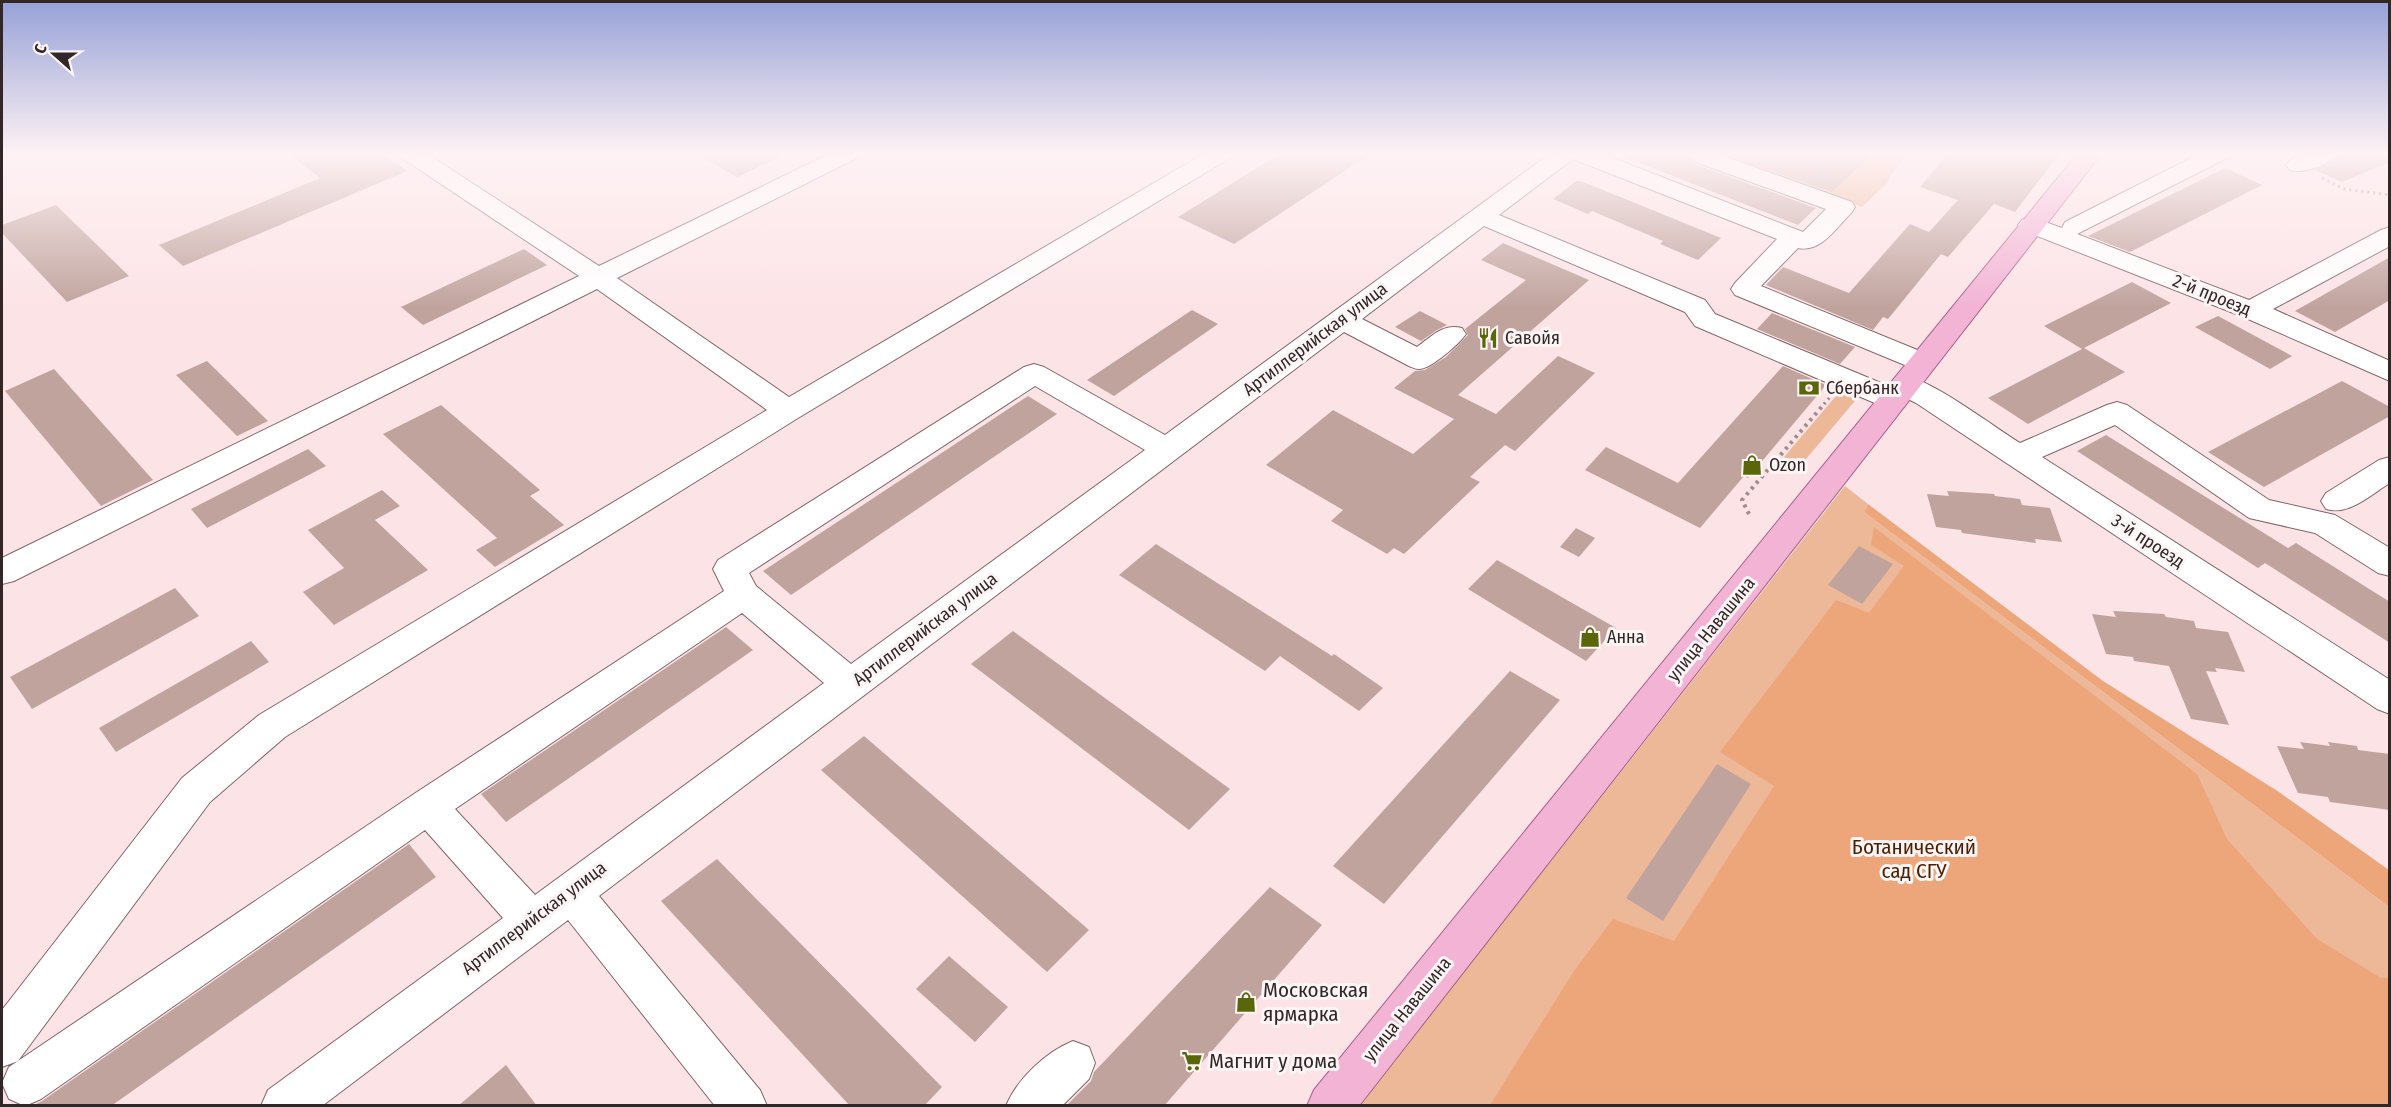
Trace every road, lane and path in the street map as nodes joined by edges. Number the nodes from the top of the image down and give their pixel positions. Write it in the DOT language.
graph roads {
  1 [pos="488,205"];
  2 [pos="744,205"];
  3 [pos="1135,205"];
  4 [pos="1496,205"];
  5 [pos="1711,205"];
  6 [pos="1836,205"];
  7 [pos="2048,205"];
  8 [pos="2117,205"];
  9 [pos="1481,216"];
  10 [pos="2031,225"];
  11 [pos="2074,227"];
  12 [pos="2390,235"];
  13 [pos="1794,237"];
  14 [pos="598,277"];
  15 [pos="2251,310"];
  16 [pos="1341,319"];
  17 [pos="1452,334"];
  18 [pos="2390,372"];
  19 [pos="1907,382"];
  20 [pos="1833,393"];
  21 [pos="788,411"];
  22 [pos="1167,449"];
  23 [pos="2018,456"];
  24 [pos="2390,468"];
  25 [pos="2337,501"];
  26 [pos="1749,514"];
  27 [pos="2390,564"];
  28 [pos="2,572"];
  29 [pos="742,596"];
  30 [pos="850,685"];
  31 [pos="2390,699"];
  32 [pos="428,806"];
  33 [pos="570,891"];
  34 [pos="531,920"];
  35 [pos="2,1045"];
  36 [pos="1073,1063"];
  37 [pos="25,1083"];
  38 [pos="284,1106"];
  39 [pos="744,1106"];
  40 [pos="1029,1106"];
  41 [pos="1330,1106"];
  1 -- 14 [label="street"];
  2 -- 14 [label="street"];
  3 -- 21 [label="street"];
  4 -- 9 [label="street, Артиллерийская улица"];
  5 -- 13 [label="street"];
  6 -- 13 [label="street"];
  7 -- 10 [label="main road, улица Навашина"];
  8 -- 11 [label="street"];
  9 -- 16 [label="street, Артиллерийская улица"];
  9 -- 19 [label="street"];
  10 -- 15 [label="street, 2-й проезд"];
  10 -- 19 [label="main road, улица Навашина"];
  12 -- 15 [label="street"];
  13 -- 19 [label="street"];
  14 -- 21 [label="street"];
  14 -- 28 [label="street"];
  15 -- 18 [label="street, 2-й проезд"];
  16 -- 17 [label="street"];
  16 -- 22 [label="street, Артиллерийская улица"];
  19 -- 23 [label="street, 3-й проезд"];
  19 -- 41 [label="main road, улица Навашина"];
  20 -- 26 [label="path"];
  21 -- 35 [label="street"];
  22 -- 29 [label="street"];
  22 -- 30 [label="street, Артиллерийская улица"];
  23 -- 27 [label="street"];
  23 -- 31 [label="street, 3-й проезд"];
  24 -- 25 [label="street"];
  29 -- 30 [label="street"];
  29 -- 32 [label="street"];
  30 -- 33 [label="street, Артиллерийская улица"];
  32 -- 34 [label="street"];
  32 -- 37 [label="street"];
  33 -- 34 [label="street, Артиллерийская улица"];
  33 -- 39 [label="street"];
  34 -- 38 [label="street, Артиллерийская улица"];
  36 -- 40 [label="street"];
}
